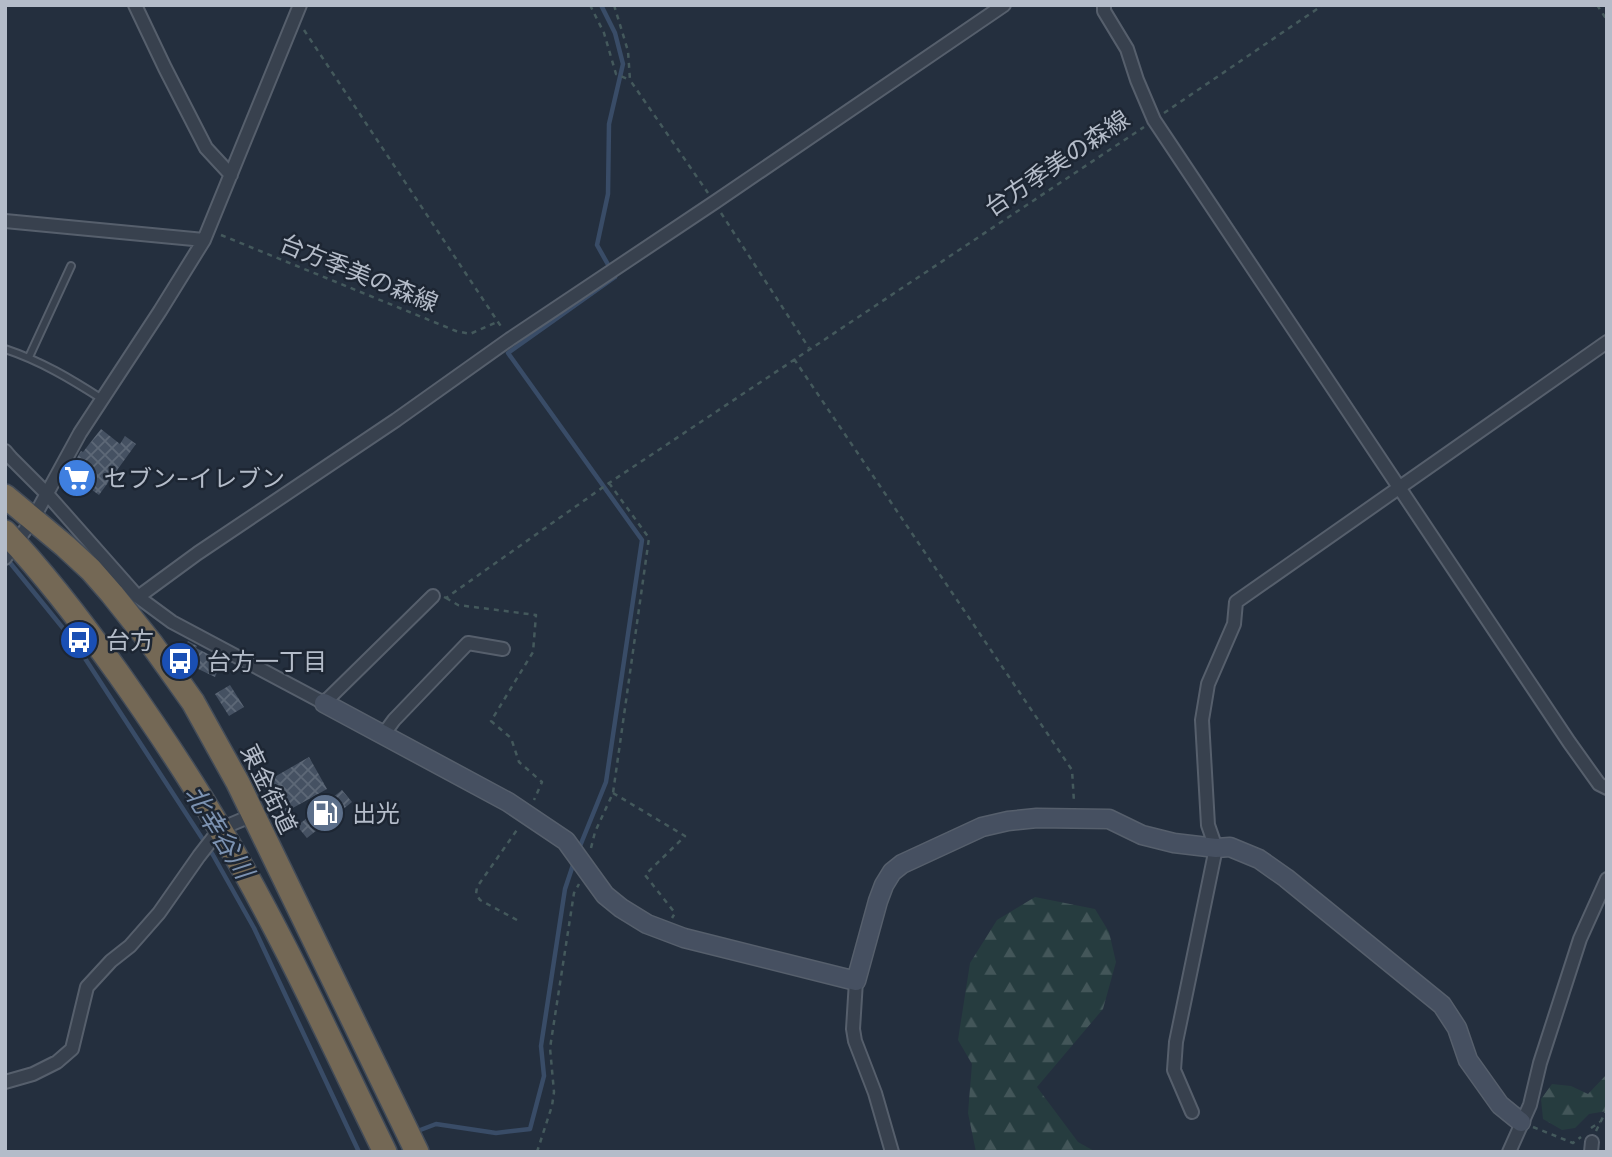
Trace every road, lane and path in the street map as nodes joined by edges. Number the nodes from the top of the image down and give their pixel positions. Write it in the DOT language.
graph roads {
  1 [pos="135,5"];
  2 [pos="590,5"];
  3 [pos="614,5"];
  4 [pos="1004,5"];
  5 [pos="1104,5"];
  6 [pos="1323,5"];
  7 [pos="1597,5"];
  8 [pos="298,11"];
  9 [pos="1607,20"];
  10 [pos="631,80"];
  11 [pos="1154,120"];
  12 [pos="231,175"];
  13 [pos="715,202"];
  14 [pos="5,220"];
  15 [pos="206,235"];
  16 [pos="71,266"];
  17 [pos="498,321"];
  18 [pos="510,340"];
  19 [pos="1607,342"];
  20 [pos="809,348"];
  21 [pos="5,349"];
  22 [pos="29,357"];
  23 [pos="794,359"];
  24 [pos="102,399"];
  25 [pos="5,451"];
  26 [pos="609,483"];
  27 [pos="1398,487"];
  28 [pos="47,494"];
  29 [pos="5,496"];
  30 [pos="33,519"];
  31 [pos="9,545"];
  32 [pos="138,597"];
  33 [pos="440,597"];
  34 [pos="162,632"];
  35 [pos="503,649"];
  36 [pos="324,703"];
  37 [pos="383,735"];
  38 [pos="1607,788"];
  39 [pos="613,793"];
  40 [pos="527,814"];
  41 [pos="253,816"];
  42 [pos="1075,818"];
  43 [pos="220,830"];
  44 [pos="1216,848"];
  45 [pos="587,869"];
  46 [pos="1607,879"];
  47 [pos="517,920"];
  48 [pos="664,931"];
  49 [pos="856,981"];
  50 [pos="5,1082"];
  51 [pos="1607,1109"];
  52 [pos="1192,1112"];
  53 [pos="1521,1122"];
  54 [pos="1600,1122"];
  55 [pos="1573,1143"];
  56 [pos="385,1152"];
  57 [pos="417,1152"];
  58 [pos="537,1152"];
  59 [pos="892,1152"];
  60 [pos="1509,1152"];
  1 -- 12 [label="street"];
  2 -- 10 [label="path"];
  3 -- 10 [label="path"];
  4 -- 13 [label="street"];
  5 -- 11 [label="street"];
  6 -- 11 [label="path, 台方季美の森線"];
  7 -- 9 [label="path"];
  8 -- 12 [label="street"];
  8 -- 17 [label="path"];
  10 -- 13 [label="path"];
  11 -- 20 [label="path, 台方季美の森線"];
  11 -- 27 [label="street"];
  12 -- 15 [label="street"];
  13 -- 18 [label="street"];
  13 -- 20 [label="path"];
  14 -- 15 [label="street"];
  15 -- 17 [label="path, 台方季美の森線"];
  15 -- 24 [label="street"];
  16 -- 22 [label="lane"];
  17 -- 18 [label="path"];
  18 -- 32 [label="street"];
  19 -- 27 [label="street"];
  20 -- 23 [label="path, 台方季美の森線"];
  21 -- 22 [label="lane"];
  22 -- 24 [label="lane"];
  23 -- 26 [label="path, 台方季美の森線"];
  23 -- 42 [label="path"];
  24 -- 28 [label="street"];
  25 -- 28 [label="street"];
  26 -- 33 [label="path, 台方季美の森線"];
  26 -- 39 [label="path"];
  27 -- 38 [label="street"];
  27 -- 44 [label="street"];
  28 -- 30 [label="street"];
  28 -- 32 [label="street"];
  29 -- 30 [label="highway, 東金街道"];
  30 -- 31 [label="street"];
  30 -- 34 [label="highway, 東金街道"];
  31 -- 43 [label="highway"];
  32 -- 34 [label="street"];
  33 -- 36 [label="street"];
  33 -- 40 [label="path"];
  34 -- 36 [label="street"];
  34 -- 41 [label="highway, 東金街道"];
  35 -- 37 [label="street"];
  36 -- 37 [label="street"];
  37 -- 40 [label="street"];
  39 -- 45 [label="path"];
  39 -- 48 [label="path"];
  40 -- 45 [label="street"];
  40 -- 47 [label="path"];
  41 -- 43 [label="street"];
  41 -- 57 [label="highway, 東金街道"];
  42 -- 44 [label="street"];
  42 -- 49 [label="street"];
  43 -- 50 [label="street"];
  43 -- 56 [label="highway"];
  44 -- 52 [label="street"];
  44 -- 53 [label="street"];
  45 -- 48 [label="street"];
  45 -- 58 [label="path"];
  46 -- 53 [label="street"];
  48 -- 49 [label="street"];
  49 -- 59 [label="street"];
  51 -- 54 [label="path"];
  53 -- 55 [label="path"];
  53 -- 60 [label="street"];
}
